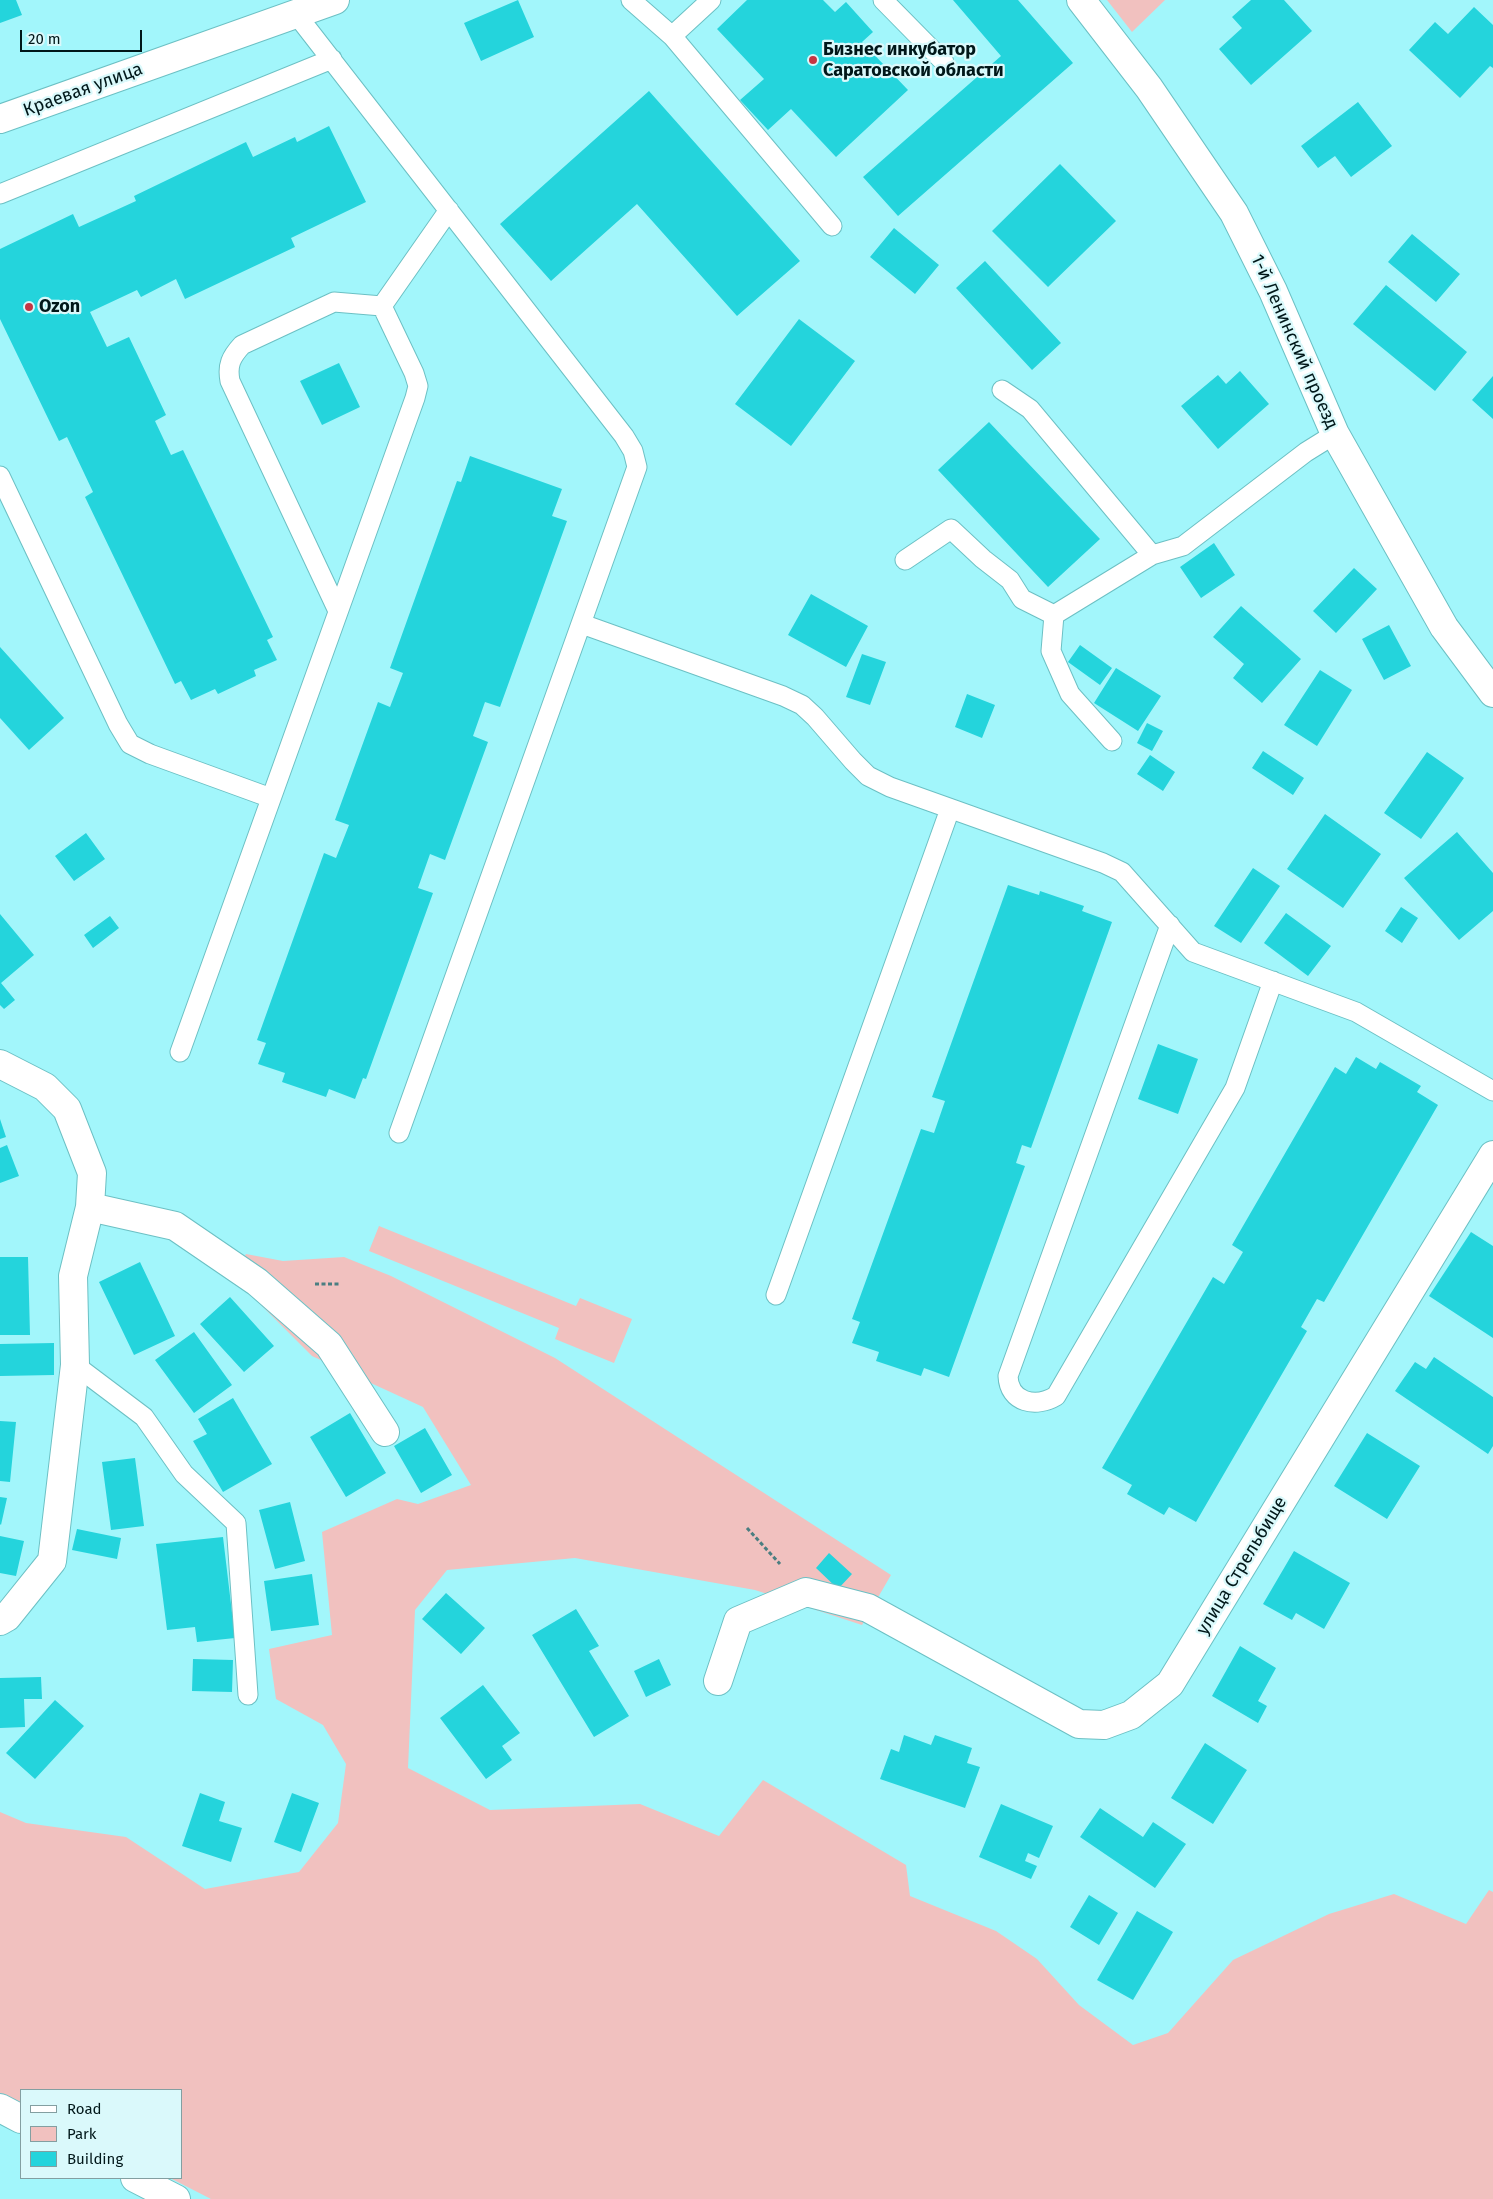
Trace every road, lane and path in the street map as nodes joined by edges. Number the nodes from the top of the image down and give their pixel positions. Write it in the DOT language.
graph roads {
  1 [pos="335,0"];
  2 [pos="632,0"];
  3 [pos="711,0"];
  4 [pos="883,0"];
  5 [pos="1081,0"];
  6 [pos="296,14"];
  7 [pos="672,36"];
  8 [pos="332,59"];
  9 [pos="944,62"];
  10 [pos="0,119"];
  11 [pos="0,194"];
  12 [pos="449,210"];
  13 [pos="832,226"];
  14 [pos="382,306"];
  15 [pos="1002,390"];
  16 [pos="1335,434"];
  17 [pos="0,476"];
  18 [pos="1152,555"];
  19 [pos="905,560"];
  20 [pos="338,611"];
  21 [pos="1054,615"];
  22 [pos="582,624"];
  23 [pos="1493,693"];
  24 [pos="1112,740"];
  25 [pos="271,798"];
  26 [pos="950,809"];
  27 [pos="1170,925"];
  28 [pos="1273,981"];
  29 [pos="180,1052"];
  30 [pos="0,1064"];
  31 [pos="1493,1091"];
  32 [pos="399,1133"];
  33 [pos="1493,1155"];
  34 [pos="90,1207"];
  35 [pos="776,1295"];
  36 [pos="75,1366"];
  37 [pos="385,1432"];
  38 [pos="747,1528"];
  39 [pos="806,1592"];
  40 [pos="0,1621"];
  41 [pos="718,1681"];
  42 [pos="248,1695"];
  43 [pos="0,2108"];
  44 [pos="20,2118"];
  45 [pos="137,2179"];
  46 [pos="176,2199"];
  1 -- 6 [label="street, Краевая улица"];
  2 -- 7 [label="lane"];
  3 -- 7 [label="lane"];
  4 -- 9 [label="lane"];
  5 -- 16 [label="street, 1-й Ленинский проезд"];
  6 -- 8 [label="lane"];
  6 -- 10 [label="street, Краевая улица"];
  7 -- 13 [label="lane"];
  8 -- 11 [label="lane"];
  8 -- 12 [label="lane"];
  12 -- 14 [label="lane"];
  12 -- 22 [label="lane"];
  14 -- 20 [label="lane"];
  14 -- 20 [label="lane"];
  15 -- 18 [label="lane"];
  16 -- 18 [label="lane"];
  16 -- 23 [label="street, 1-й Ленинский проезд"];
  17 -- 25 [label="lane"];
  18 -- 21 [label="lane"];
  19 -- 21 [label="lane"];
  20 -- 25 [label="lane"];
  21 -- 24 [label="lane"];
  22 -- 26 [label="lane"];
  22 -- 32 [label="lane"];
  25 -- 29 [label="lane"];
  26 -- 27 [label="lane"];
  26 -- 35 [label="lane"];
  27 -- 28 [label="lane"];
  27 -- 28 [label="lane"];
  28 -- 31 [label="lane"];
  30 -- 34 [label="street"];
  33 -- 39 [label="street, улица Стрельбище"];
  34 -- 36 [label="street"];
  34 -- 37 [label="street"];
  36 -- 40 [label="street"];
  36 -- 42 [label="lane"];
  38 -- 39 [label="path"];
  39 -- 41 [label="street"];
  43 -- 44 [label="street"];
  45 -- 46 [label="street"];
}
